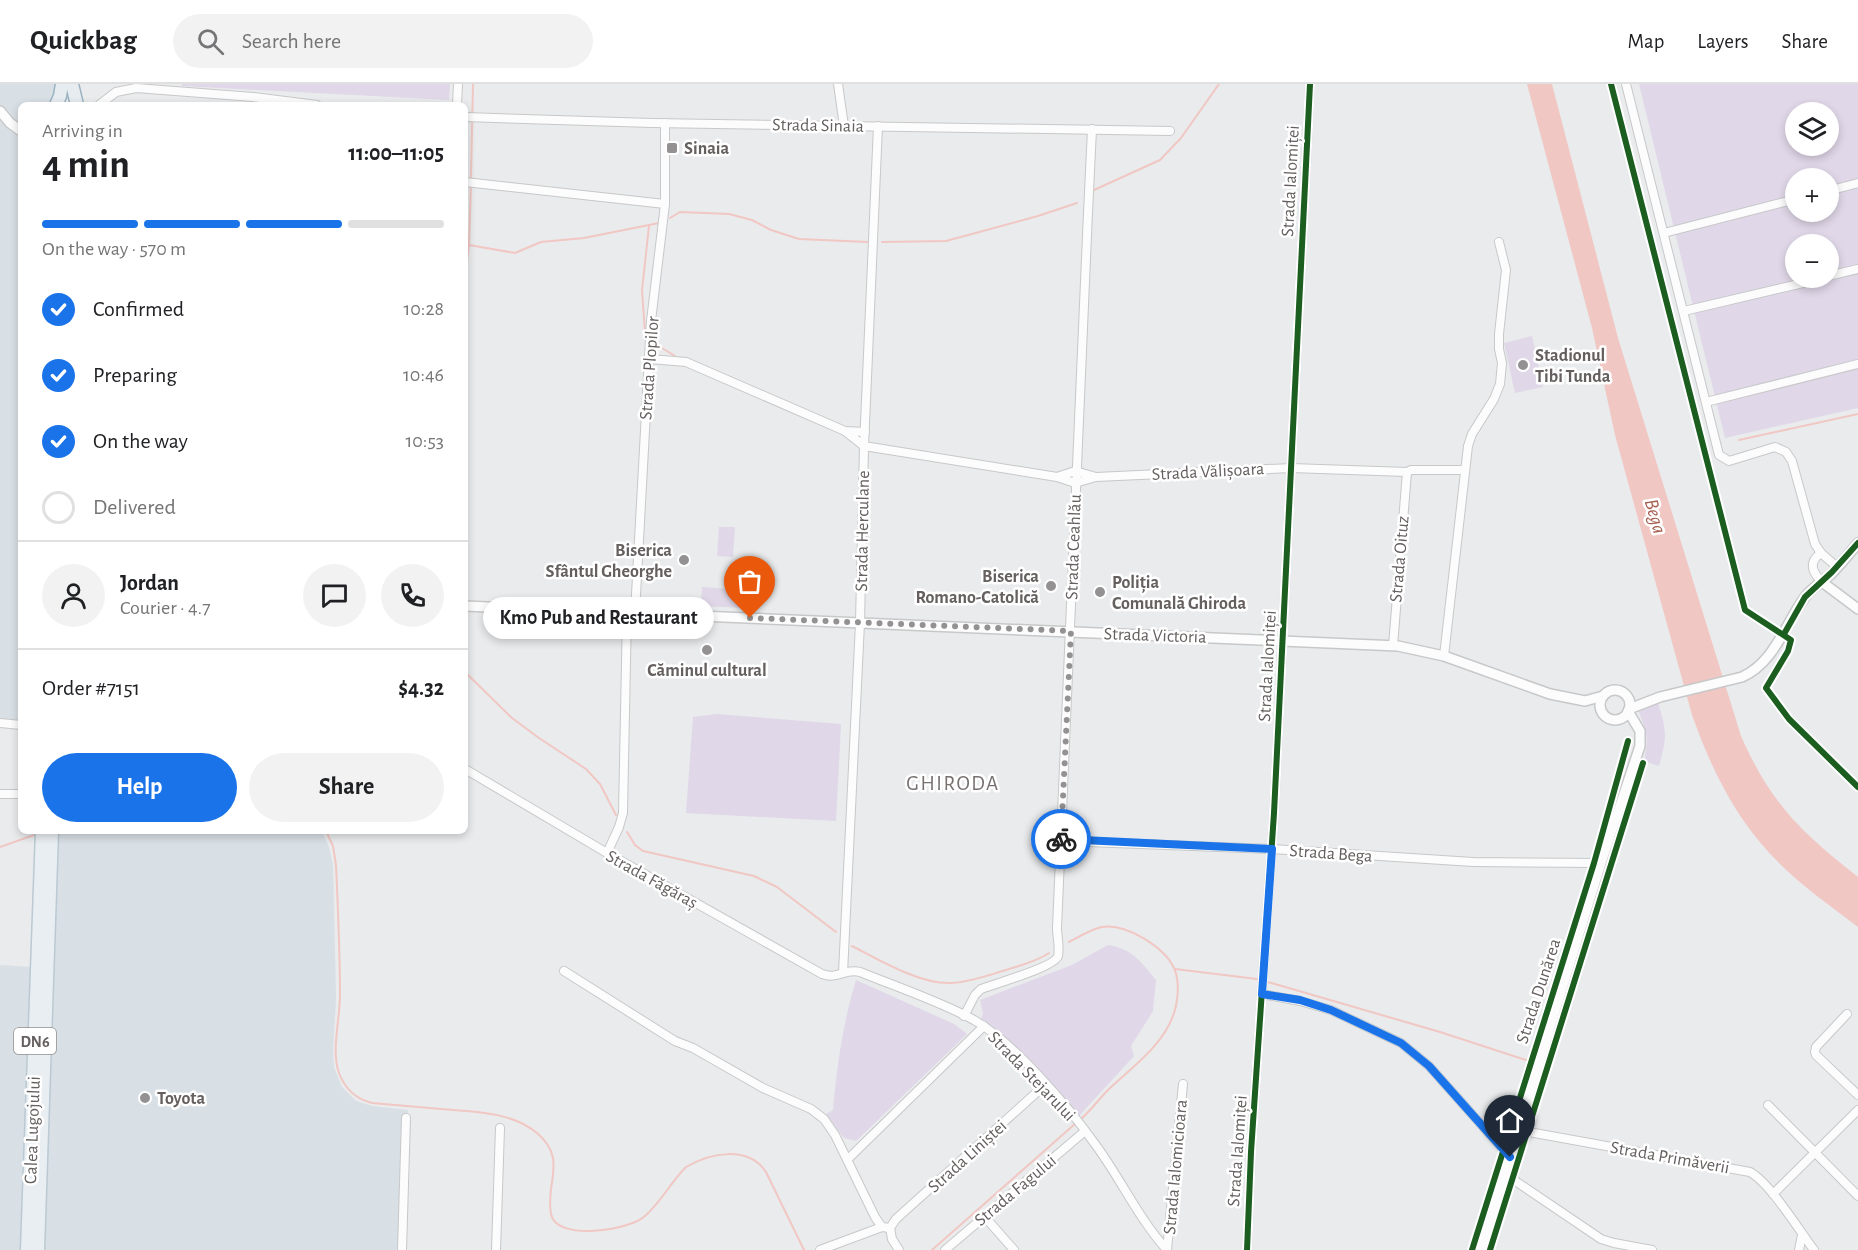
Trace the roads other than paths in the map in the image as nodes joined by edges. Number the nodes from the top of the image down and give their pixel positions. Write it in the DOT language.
graph roads {
  1 [pos="62,84"];
  2 [pos="72,84"];
  3 [pos="458,84"];
  4 [pos="838,84"];
  5 [pos="1310,84"];
  6 [pos="1626,84"];
  7 [pos="253,101"];
  8 [pos="57,102"];
  9 [pos="75,102"];
  10 [pos="109,102"];
  11 [pos="269,102"];
  12 [pos="457,102"];
  13 [pos="3,114"];
  14 [pos="468,117"];
  15 [pos="18,120"];
  16 [pos="665,123"];
  17 [pos="844,126"];
  18 [pos="878,126"];
  19 [pos="18,129"];
  20 [pos="1092,129"];
  21 [pos="1170,131"];
  22 [pos="468,182"];
  23 [pos="1858,183"];
  24 [pos="1839,188"];
  25 [pos="1785,202"];
  26 [pos="665,204"];
  27 [pos="1664,233"];
  28 [pos="1499,242"];
  29 [pos="1858,269"];
  30 [pos="1839,273"];
  31 [pos="1785,287"];
  32 [pos="1684,311"];
  33 [pos="650,359"];
  34 [pos="1858,364"];
  35 [pos="1706,402"];
  36 [pos="845,431"];
  37 [pos="864,439"];
  38 [pos="1291,468"];
  39 [pos="1464,470"];
  40 [pos="1407,472"];
  41 [pos="1075,477"];
  42 [pos="1858,543"];
  43 [pos="1821,553"];
  44 [pos="1837,567"];
  45 [pos="1822,582"];
  46 [pos="468,606"];
  47 [pos="1858,609"];
  48 [pos="631,613"];
  49 [pos="860,623"];
  50 [pos="1071,631"];
  51 [pos="1283,640"];
  52 [pos="1394,646"];
  53 [pos="1444,656"];
  54 [pos="1603,696"];
  55 [pos="1627,698"];
  56 [pos="1585,700"];
  57 [pos="1647,701"];
  58 [pos="1601,710"];
  59 [pos="1629,710"];
  60 [pos="1620,719"];
  61 [pos="0,723"];
  62 [pos="18,724"];
  63 [pos="1638,727"];
  64 [pos="468,771"];
  65 [pos="0,794"];
  66 [pos="18,794"];
  67 [pos="42,834"];
  68 [pos="52,834"];
  69 [pos="1061,841"];
  70 [pos="1272,849"];
  71 [pos="607,853"];
  72 [pos="1601,864"];
  73 [pos="564,971"];
  74 [pos="843,973"];
  75 [pos="1262,990"];
  76 [pos="1846,1014"];
  77 [pos="964,1016"];
  78 [pos="984,1026"];
  79 [pos="1046,1084"];
  80 [pos="1183,1084"];
  81 [pos="1858,1095"];
  82 [pos="1768,1105"];
  83 [pos="1858,1110"];
  84 [pos="406,1118"];
  85 [pos="500,1128"];
  86 [pos="1083,1129"];
  87 [pos="1518,1130"];
  88 [pos="1815,1152"];
  89 [pos="1510,1157"];
  90 [pos="848,1159"];
  91 [pos="1505,1174"];
  92 [pos="1773,1194"];
  93 [pos="1858,1196"];
  94 [pos="984,1216"];
  95 [pos="886,1228"];
  96 [pos="1803,1235"];
  97 [pos="27,1250"];
  98 [pos="38,1250"];
  99 [pos="402,1250"];
  100 [pos="496,1250"];
  101 [pos="820,1250"];
  102 [pos="899,1250"];
  103 [pos="945,1250"];
  104 [pos="1014,1250"];
  105 [pos="1167,1250"];
  106 [pos="1247,1250"];
  107 [pos="1481,1250"];
  108 [pos="1652,1250"];
  109 [pos="1799,1250"];
  110 [pos="1814,1250"];
  1 -- 8 [label="highway"];
  2 -- 9 [label="highway"];
  3 -- 12 [label="street"];
  4 -- 17 [label="street"];
  5 -- 38 [label="street, Strada Ialomiței"];
  6 -- 27 [label="street"];
  7 -- 10 [label="street"];
  7 -- 11 [label="street"];
  13 -- 15 [label="street"];
  13 -- 19 [label="street"];
  14 -- 16 [label="street, Strada Sinaia"];
  16 -- 17 [label="street, Strada Sinaia"];
  16 -- 26 [label="street, Strada Plopilor"];
  17 -- 18 [label="street, Strada Sinaia"];
  18 -- 20 [label="street, Strada Sinaia"];
  18 -- 37 [label="street, Strada Herculane"];
  20 -- 21 [label="street, Strada Sinaia"];
  20 -- 41 [label="street, Strada Ceahlău"];
  22 -- 26 [label="street"];
  23 -- 24 [label="street"];
  25 -- 27 [label="street"];
  26 -- 33 [label="street, Strada Plopilor"];
  27 -- 32 [label="street"];
  28 -- 39 [label="street"];
  29 -- 30 [label="street"];
  31 -- 32 [label="street"];
  32 -- 35 [label="street"];
  33 -- 36 [label="street"];
  33 -- 48 [label="street, Strada Plopilor"];
  34 -- 35 [label="street"];
  35 -- 43 [label="street"];
  36 -- 37 [label="street"];
  36 -- 37 [label="street"];
  37 -- 41 [label="street"];
  37 -- 49 [label="street, Strada Herculane"];
  38 -- 40 [label="street, Strada Vălișoara"];
  38 -- 41 [label="street, Strada Vălișoara"];
  38 -- 51 [label="street, Strada Ialomiței"];
  39 -- 40 [label="street, Strada Vălișoara"];
  39 -- 53 [label="street"];
  40 -- 52 [label="street, Strada Oituz"];
  41 -- 50 [label="street, Strada Ceahlău"];
  42 -- 44 [label="street"];
  43 -- 44 [label="street"];
  43 -- 45 [label="street"];
  44 -- 45 [label="street"];
  45 -- 47 [label="street"];
  45 -- 57 [label="street"];
  46 -- 48 [label="street, Strada Victoria"];
  48 -- 49 [label="street, Strada Victoria"];
  48 -- 71 [label="street, Strada Plopilor"];
  49 -- 50 [label="street, Strada Victoria"];
  49 -- 74 [label="street, Strada Herculane"];
  50 -- 51 [label="street, Strada Victoria"];
  50 -- 69 [label="street, Strada Ceahlău"];
  51 -- 52 [label="street, Strada Victoria"];
  51 -- 70 [label="street, Strada Ialomiței"];
  52 -- 53 [label="street, Strada Victoria"];
  53 -- 56 [label="street, Strada Victoria"];
  54 -- 55 [label="street"];
  54 -- 56 [label="street, Strada Victoria"];
  54 -- 58 [label="street"];
  55 -- 57 [label="street"];
  55 -- 59 [label="street"];
  56 -- 58 [label="street, Strada Victoria"];
  57 -- 59 [label="street"];
  58 -- 60 [label="street"];
  59 -- 60 [label="street"];
  59 -- 63 [label="street"];
  60 -- 63 [label="street"];
  61 -- 62 [label="street"];
  63 -- 72 [label="street, Strada Dunărea"];
  64 -- 71 [label="street, Strada Făgăraș"];
  65 -- 66 [label="street"];
  67 -- 97 [label="main road, Calea Lugojului / DN6"];
  68 -- 98 [label="main road, Calea Lugojului / DN6"];
  69 -- 70 [label="street, Strada Bega"];
  69 -- 77 [label="street, Strada Ceahlău"];
  70 -- 72 [label="street, Strada Bega"];
  70 -- 75 [label="street, Strada Ialomiței"];
  71 -- 74 [label="street, Strada Făgăraș"];
  72 -- 87 [label="street, Strada Dunărea"];
  73 -- 90 [label="street"];
  74 -- 77 [label="street, Strada Stejarului"];
  75 -- 89 [label="street"];
  75 -- 106 [label="street, Strada Ialomiței"];
  76 -- 81 [label="street"];
  77 -- 78 [label="street, Strada Stejarului"];
  78 -- 79 [label="street, Strada Stejarului"];
  78 -- 90 [label="street"];
  79 -- 86 [label="street, Strada Stejarului"];
  79 -- 95 [label="street, Strada Liniștei"];
  80 -- 105 [label="street, Strada Ialomicioara"];
  82 -- 88 [label="street"];
  83 -- 88 [label="street"];
  84 -- 99 [label="street"];
  85 -- 100 [label="street"];
  86 -- 94 [label="street, Strada Fagului"];
  86 -- 105 [label="street, Strada Stejarului"];
  87 -- 89 [label="street, Strada Dunărea"];
  87 -- 92 [label="street, Strada Primăverii"];
  88 -- 92 [label="street"];
  88 -- 93 [label="street"];
  89 -- 91 [label="street, Strada Dunărea"];
  90 -- 95 [label="street"];
  91 -- 107 [label="street, Strada Dunărea"];
  91 -- 108 [label="street"];
  92 -- 96 [label="street, Strada Primăverii"];
  94 -- 103 [label="street, Strada Fagului"];
  94 -- 104 [label="street"];
  95 -- 101 [label="street"];
  95 -- 102 [label="street"];
  96 -- 109 [label="street"];
  96 -- 110 [label="street, Strada Primăverii"];
}
